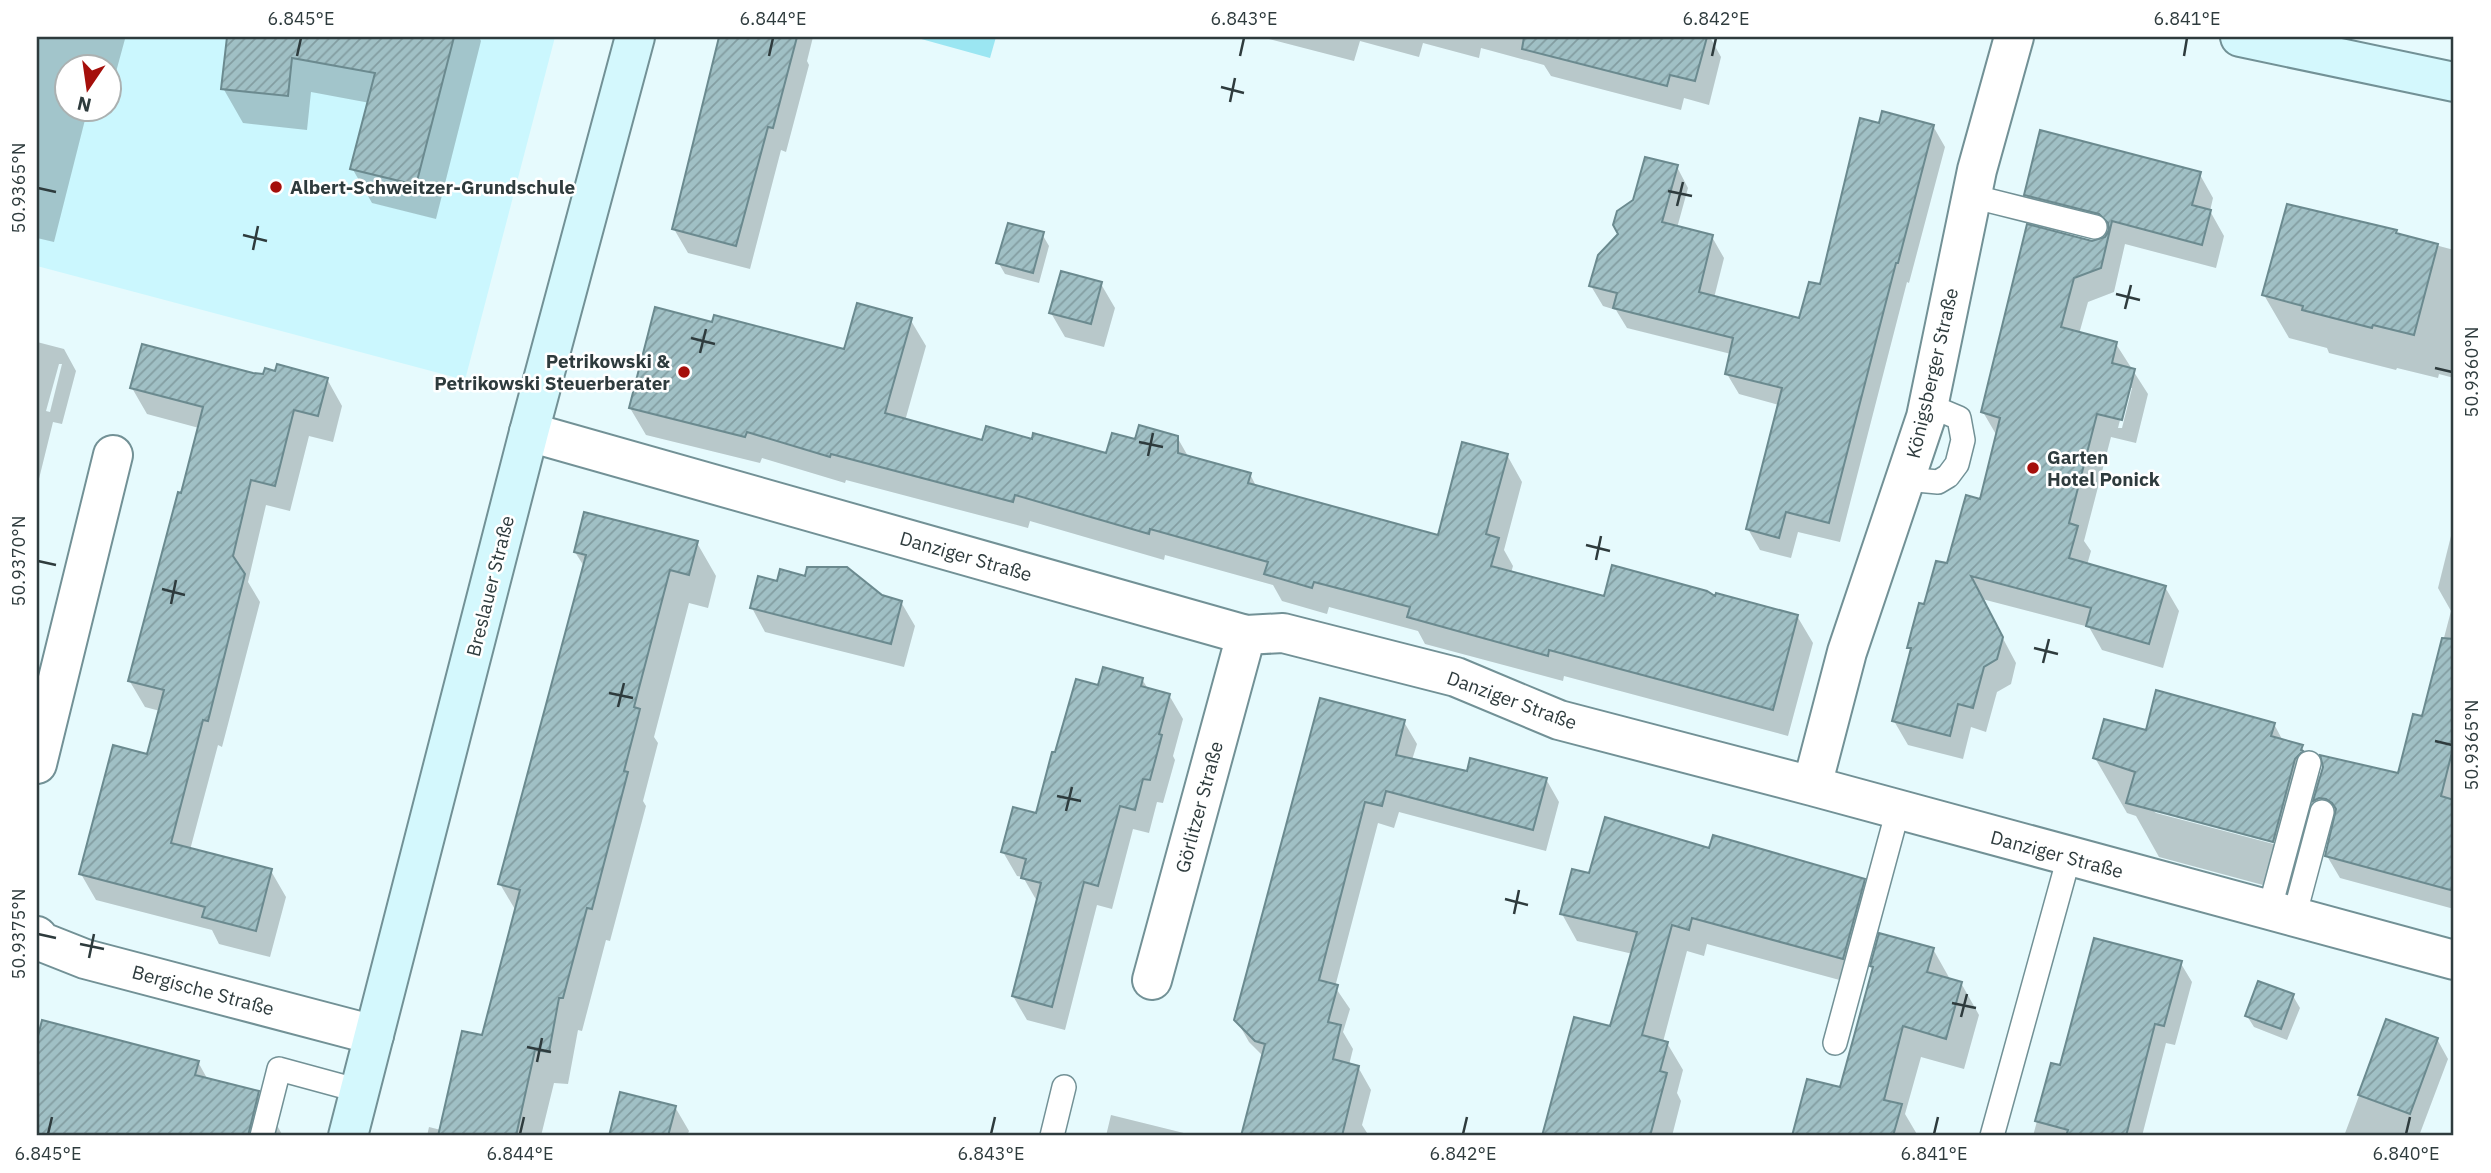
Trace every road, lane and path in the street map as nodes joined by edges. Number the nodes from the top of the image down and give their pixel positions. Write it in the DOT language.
graph roads {
  1 [pos="635,37"];
  2 [pos="2014,37"];
  3 [pos="2240,37"];
  4 [pos="2454,82"];
  5 [pos="1972,196"];
  6 [pos="2095,227"];
  7 [pos="529,432"];
  8 [pos="113,455"];
  9 [pos="1246,635"];
  10 [pos="2309,763"];
  11 [pos="37,764"];
  12 [pos="1812,786"];
  13 [pos="1898,810"];
  14 [pos="2322,812"];
  15 [pos="2069,857"];
  16 [pos="2282,914"];
  17 [pos="37,936"];
  18 [pos="2454,960"];
  19 [pos="1152,980"];
  20 [pos="374,1035"];
  21 [pos="1835,1044"];
  22 [pos="1064,1087"];
  23 [pos="360,1091"];
  24 [pos="262,1136"];
  25 [pos="348,1136"];
  26 [pos="1052,1136"];
  27 [pos="1992,1136"];
  1 -- 7 [label="street, Breslauer Straße"];
  2 -- 5 [label="street, Königsberger Straße"];
  3 -- 4 [label="street"];
  5 -- 6 [label="lane"];
  5 -- 12 [label="street, Königsberger Straße"];
  7 -- 9 [label="street, Danziger Straße"];
  7 -- 20 [label="street, Breslauer Straße"];
  8 -- 11 [label="street"];
  9 -- 12 [label="street, Danziger Straße"];
  9 -- 19 [label="street, Görlitzer Straße"];
  10 -- 16 [label="lane"];
  12 -- 13 [label="street, Danziger Straße"];
  13 -- 15 [label="street, Danziger Straße"];
  13 -- 21 [label="lane"];
  14 -- 16 [label="lane"];
  15 -- 16 [label="street, Danziger Straße"];
  15 -- 27 [label="lane"];
  16 -- 18 [label="street, Danziger Straße"];
  17 -- 20 [label="street, Bergische Straße"];
  20 -- 23 [label="street, Breslauer Straße"];
  22 -- 26 [label="lane"];
  23 -- 24 [label="lane"];
  23 -- 25 [label="street, Breslauer Straße"];
}
